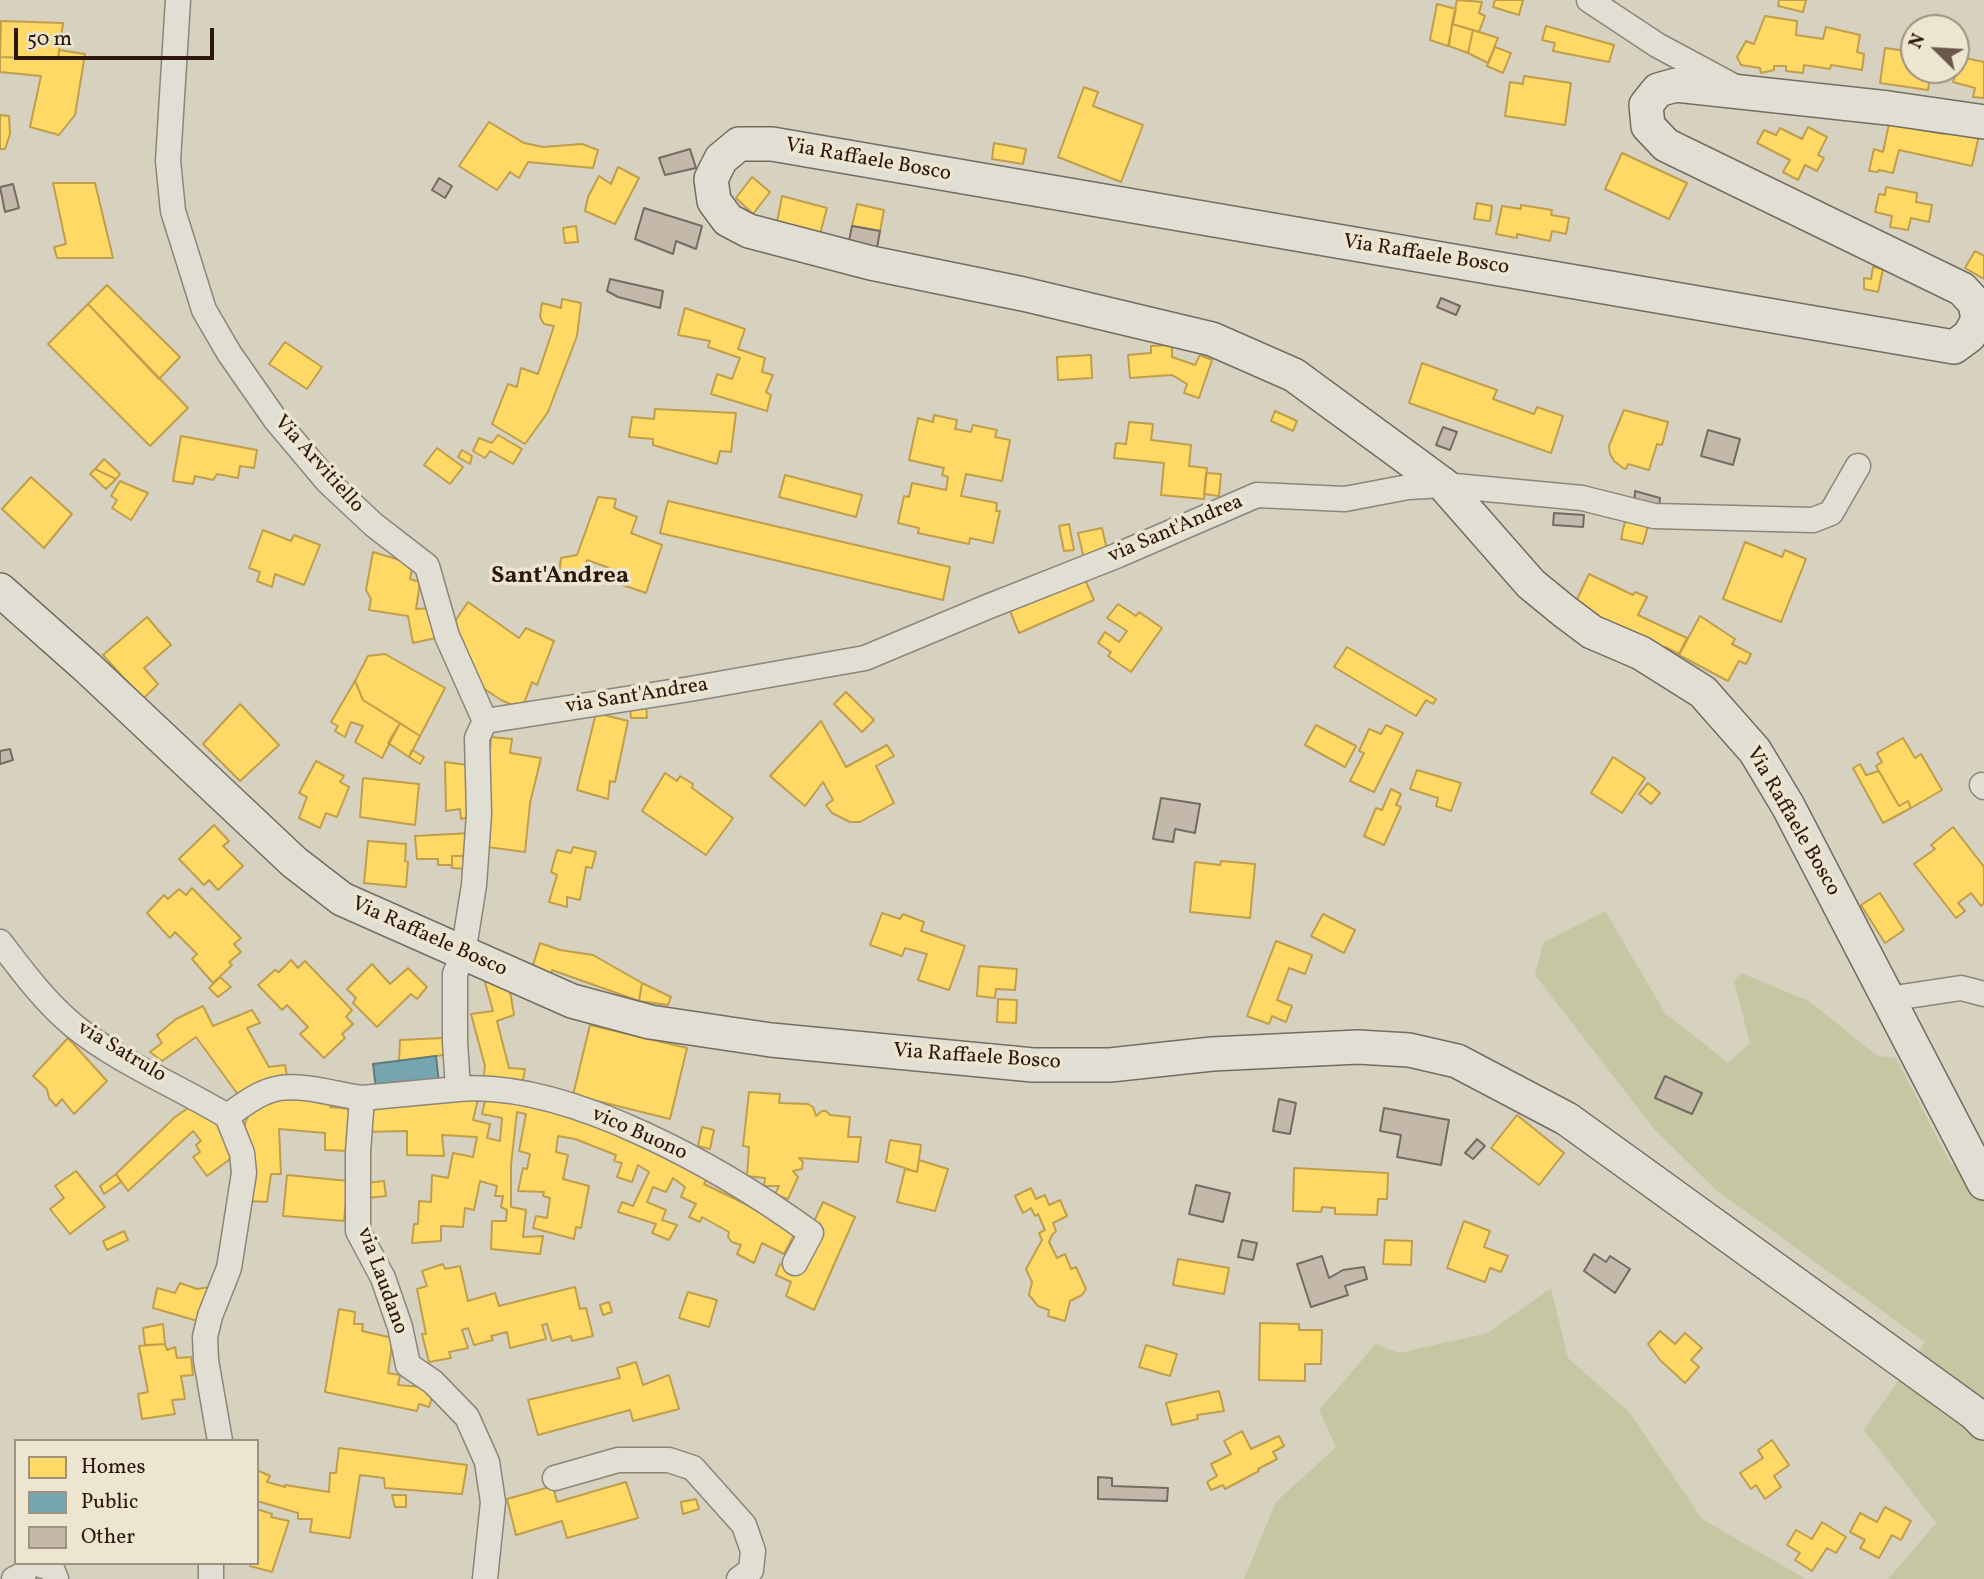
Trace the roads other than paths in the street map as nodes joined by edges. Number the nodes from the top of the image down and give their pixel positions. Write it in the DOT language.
graph roads {
  1 [pos="178,0"];
  2 [pos="1589,0"];
  3 [pos="1744,92"];
  4 [pos="1984,122"];
  5 [pos="1981,320"];
  6 [pos="1857,466"];
  7 [pos="1444,485"];
  8 [pos="0,590"];
  9 [pos="485,721"];
  10 [pos="0,942"];
  11 [pos="463,954"];
  12 [pos="1984,994"];
  13 [pos="1888,999"];
  14 [pos="457,1089"];
  15 [pos="362,1098"];
  16 [pos="227,1116"];
  17 [pos="1984,1183"];
  18 [pos="795,1263"];
  19 [pos="1984,1423"];
  20 [pos="220,1439"];
  21 [pos="555,1478"];
  22 [pos="485,1579"];
  23 [pos="739,1579"];
  1 -- 9 [label="street, Via Arvitiello"];
  2 -- 3 [label="street"];
  3 -- 4 [label="street, Via Raffaele Bosco"];
  3 -- 5 [label="street, Via Raffaele Bosco"];
  5 -- 7 [label="street, Via Raffaele Bosco"];
  6 -- 7 [label="street, via Sant'Andrea"];
  7 -- 9 [label="street, via Sant'Andrea"];
  7 -- 13 [label="street, Via Raffaele Bosco"];
  8 -- 11 [label="street, Via Raffaele Bosco"];
  9 -- 11 [label="street"];
  10 -- 16 [label="street, via Satrulo"];
  11 -- 14 [label="street"];
  11 -- 19 [label="street, Via Raffaele Bosco"];
  12 -- 13 [label="street"];
  13 -- 17 [label="street, Via Raffaele Bosco"];
  14 -- 15 [label="street"];
  14 -- 18 [label="street, vico Buono"];
  15 -- 16 [label="street"];
  15 -- 22 [label="street, via Laudano"];
  16 -- 20 [label="street"];
  21 -- 23 [label="street"];
}
